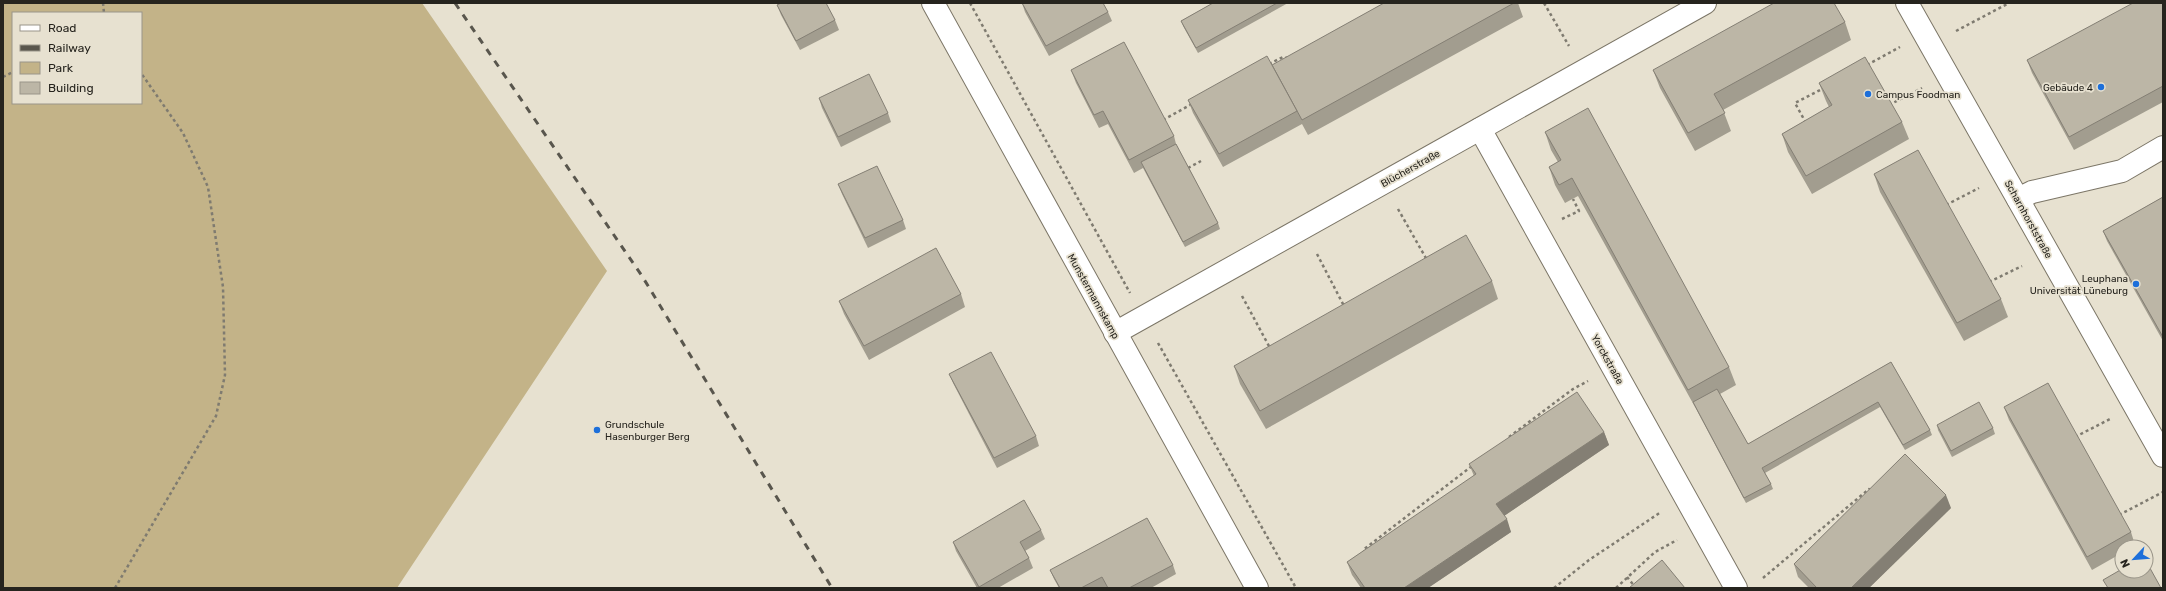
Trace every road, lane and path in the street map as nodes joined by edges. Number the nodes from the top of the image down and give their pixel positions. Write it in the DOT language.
graph roads {
  1 [pos="933,3"];
  2 [pos="1544,3"];
  3 [pos="1705,3"];
  4 [pos="1907,3"];
  5 [pos="2009,3"];
  6 [pos="1964,27"];
  7 [pos="1925,34"];
  8 [pos="1290,59"];
  9 [pos="1263,67"];
  10 [pos="1863,67"];
  11 [pos="1584,71"];
  12 [pos="12,72"];
  13 [pos="142,74"];
  14 [pos="1947,74"];
  15 [pos="3,77"];
  16 [pos="1829,85"];
  17 [pos="1195,102"];
  18 [pos="1889,106"];
  19 [pos="1163,120"];
  20 [pos="1806,124"];
  21 [pos="1480,129"];
  22 [pos="2163,147"];
  23 [pos="1201,161"];
  24 [pos="1188,168"];
  25 [pos="2004,174"];
  26 [pos="1383,183"];
  27 [pos="2018,199"];
  28 [pos="1946,206"];
  29 [pos="1303,228"];
  30 [pos="2048,253"];
  31 [pos="1427,262"];
  32 [pos="1228,270"];
  33 [pos="1989,283"];
  34 [pos="1345,308"];
  35 [pos="1115,333"];
  36 [pos="1271,349"];
  37 [pos="1614,368"];
  38 [pos="2135,406"];
  39 [pos="1547,409"];
  40 [pos="1550,413"];
  41 [pos="2075,437"];
  42 [pos="1509,438"];
  43 [pos="2163,456"];
  44 [pos="1478,462"];
  45 [pos="2163,492"];
  46 [pos="1874,493"];
  47 [pos="1434,496"];
  48 [pos="1686,498"];
  49 [pos="1438,501"];
  50 [pos="2119,516"];
  51 [pos="1701,526"];
  52 [pos="1810,540"];
  53 [pos="1815,544"];
  54 [pos="1367,556"];
  55 [pos="1627,577"];
  56 [pos="1757,583"];
  57 [pos="115,588"];
  58 [pos="1257,588"];
  59 [pos="1554,588"];
  60 [pos="1616,588"];
  61 [pos="1636,588"];
  62 [pos="1736,588"];
  1 -- 35 [label="street, Munstermannskamp"];
  2 -- 11 [label="path"];
  3 -- 11 [label="street, Blücherstraße"];
  4 -- 7 [label="street, Scharnhorststraße"];
  5 -- 6 [label="path"];
  7 -- 10 [label="path"];
  7 -- 14 [label="street, Scharnhorststraße"];
  8 -- 9 [label="path"];
  11 -- 21 [label="street, Blücherstraße"];
  12 -- 15 [label="path"];
  13 -- 57 [label="path"];
  14 -- 18 [label="path"];
  14 -- 25 [label="street, Scharnhorststraße"];
  16 -- 20 [label="path"];
  17 -- 19 [label="path"];
  21 -- 26 [label="street, Blücherstraße"];
  21 -- 37 [label="street, Yorckstraße"];
  22 -- 27 [label="street"];
  23 -- 24 [label="path"];
  25 -- 27 [label="street, Scharnhorststraße"];
  25 -- 28 [label="path"];
  26 -- 29 [label="street, Blücherstraße"];
  26 -- 31 [label="path"];
  27 -- 30 [label="street, Scharnhorststraße"];
  29 -- 32 [label="street, Blücherstraße"];
  29 -- 34 [label="path"];
  30 -- 33 [label="path"];
  30 -- 38 [label="street, Scharnhorststraße"];
  32 -- 35 [label="street, Blücherstraße"];
  32 -- 36 [label="path"];
  35 -- 58 [label="street, Munstermannskamp"];
  37 -- 39 [label="path"];
  37 -- 48 [label="street, Yorckstraße"];
  38 -- 41 [label="path"];
  38 -- 43 [label="street, Scharnhorststraße"];
  39 -- 40 [label="path"];
  39 -- 42 [label="path"];
  44 -- 47 [label="path"];
  45 -- 50 [label="path"];
  46 -- 52 [label="path"];
  47 -- 49 [label="path"];
  47 -- 54 [label="path"];
  48 -- 51 [label="street, Yorckstraße"];
  48 -- 59 [label="path"];
  51 -- 55 [label="path"];
  51 -- 62 [label="street, Yorckstraße"];
  52 -- 53 [label="path"];
  52 -- 56 [label="path"];
  55 -- 60 [label="path"];
  55 -- 61 [label="path"];
}
